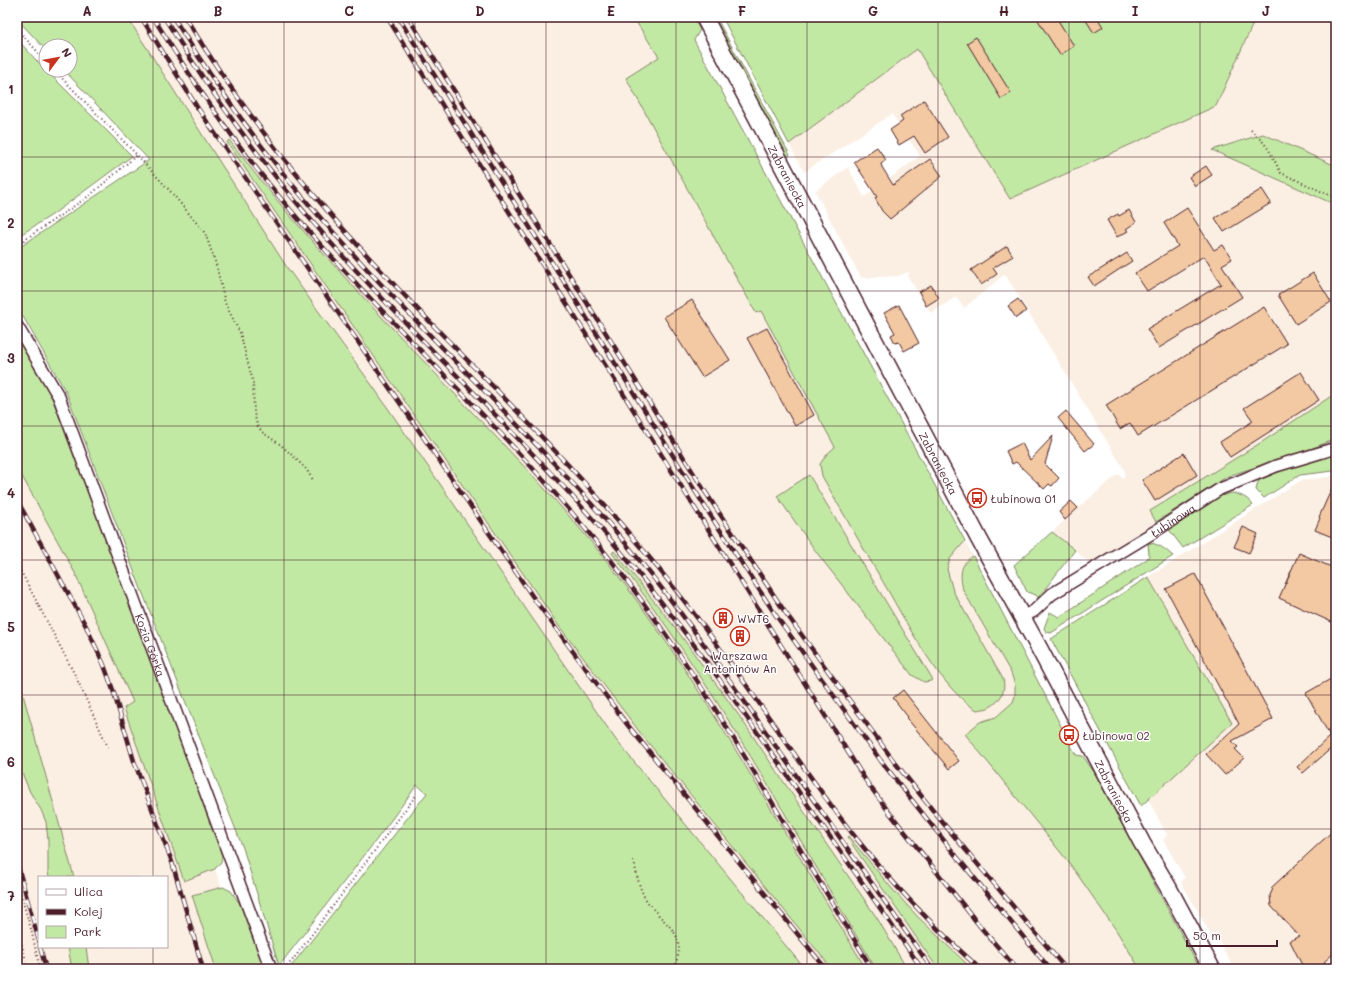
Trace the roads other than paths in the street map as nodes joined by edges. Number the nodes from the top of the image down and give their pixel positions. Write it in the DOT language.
graph roads {
  1 [pos="704,17"];
  2 [pos="17,326"];
  3 [pos="1336,448"];
  4 [pos="1022,617"];
  5 [pos="271,969"];
  6 [pos="1212,969"];
  1 -- 4 [label="main road, Zabraniecka"];
  2 -- 5 [label="street, Kozia Górka"];
  3 -- 4 [label="street, Łubinowa"];
  4 -- 6 [label="main road, Zabraniecka"];
}
